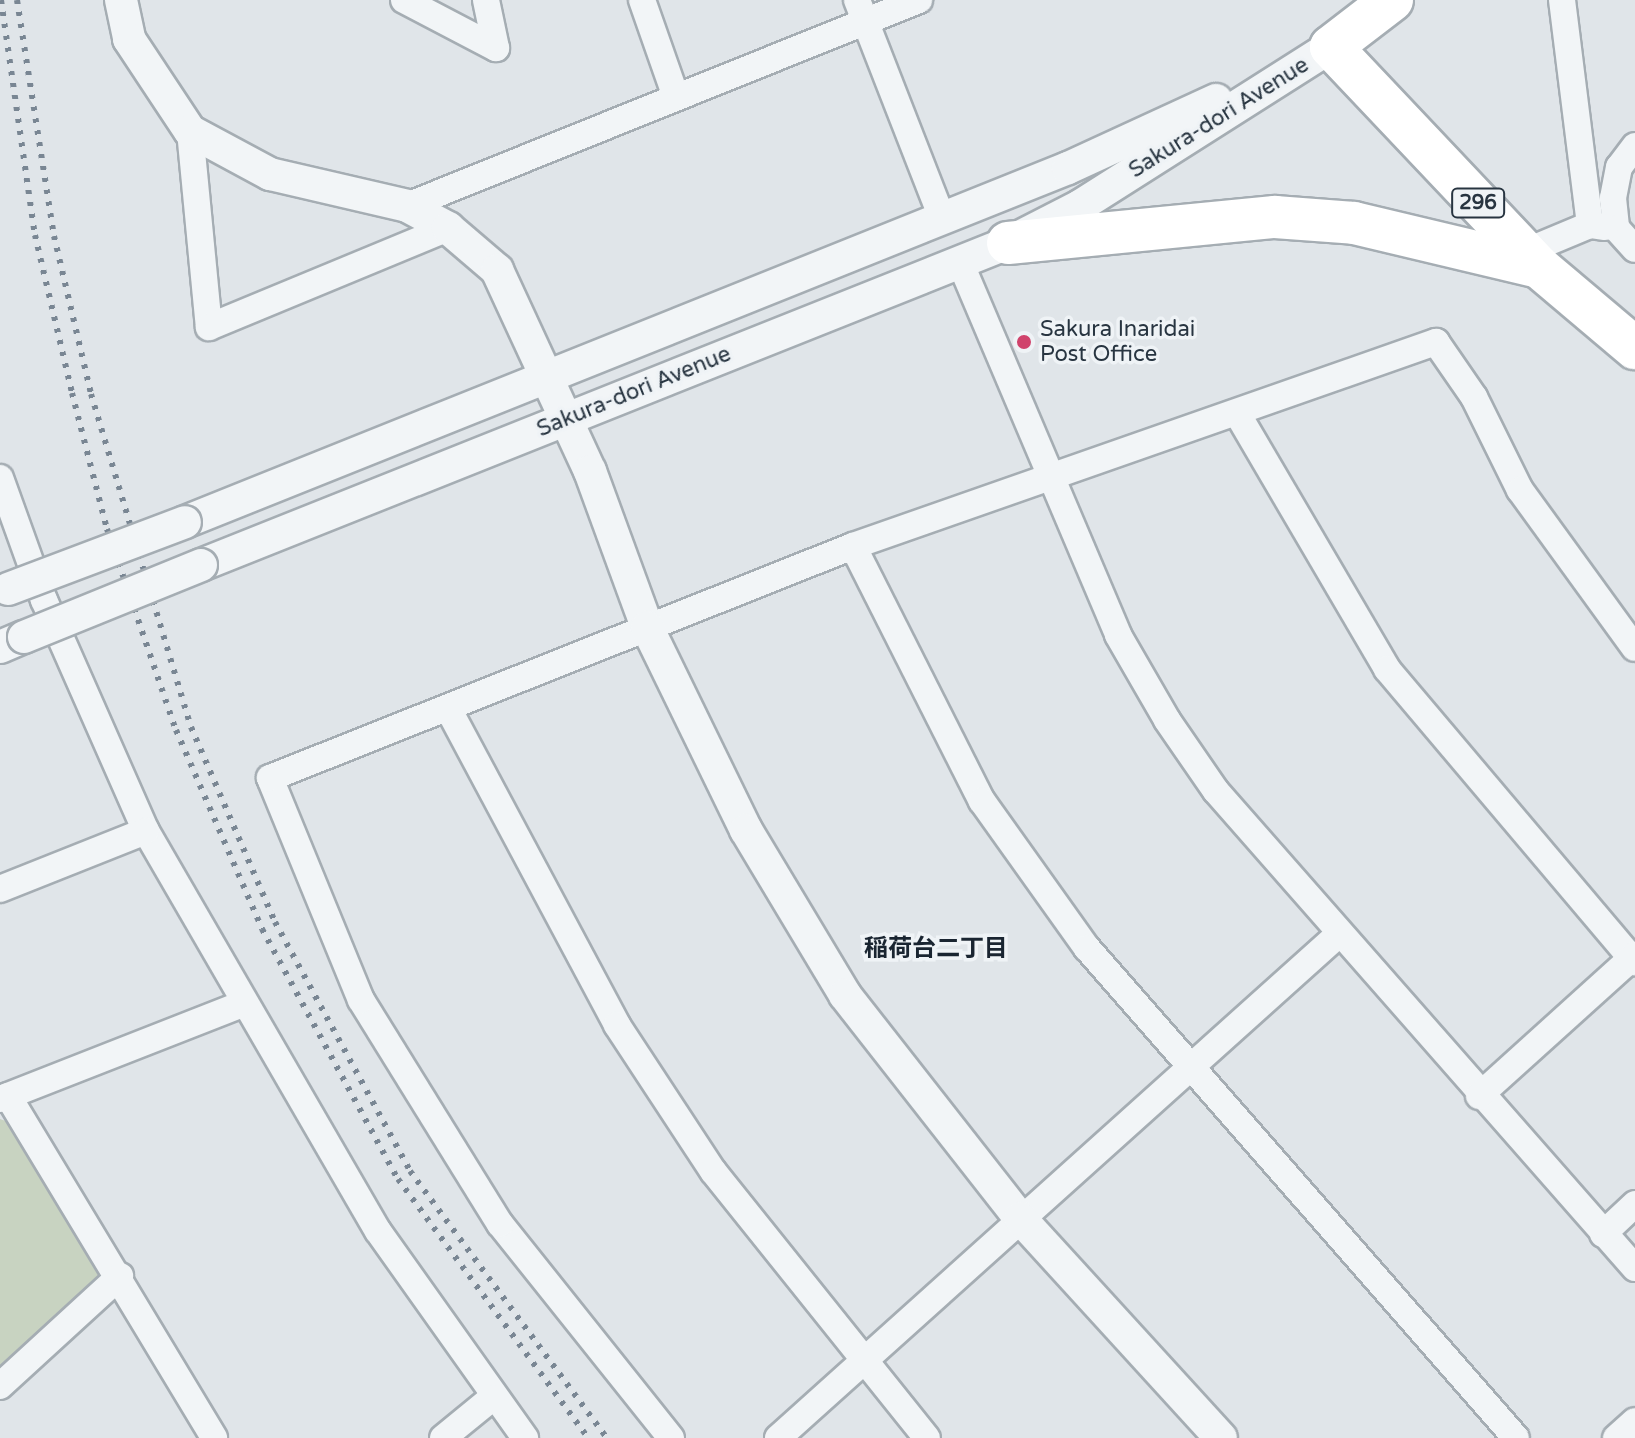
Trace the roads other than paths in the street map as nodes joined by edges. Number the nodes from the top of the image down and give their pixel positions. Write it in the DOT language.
graph roads {
  1 [pos="121,0"];
  2 [pos="404,0"];
  3 [pos="486,0"];
  4 [pos="642,0"];
  5 [pos="919,0"];
  6 [pos="1392,0"];
  7 [pos="1562,0"];
  8 [pos="861,11"];
  9 [pos="1331,47"];
  10 [pos="675,94"];
  11 [pos="190,131"];
  12 [pos="1635,146"];
  13 [pos="407,206"];
  14 [pos="942,218"];
  15 [pos="1590,225"];
  16 [pos="448,228"];
  17 [pos="1616,228"];
  18 [pos="1008,243"];
  19 [pos="1635,249"];
  20 [pos="1532,260"];
  21 [pos="960,262"];
  22 [pos="1635,348"];
  23 [pos="547,377"];
  24 [pos="1237,413"];
  25 [pos="566,419"];
  26 [pos="1048,477"];
  27 [pos="0,478"];
  28 [pos="853,546"];
  29 [pos="4,590"];
  30 [pos="647,627"];
  31 [pos="12,642"];
  32 [pos="1635,648"];
  33 [pos="449,710"];
  34 [pos="146,831"];
  35 [pos="0,889"];
  36 [pos="1339,934"];
  37 [pos="1634,958"];
  38 [pos="242,1004"];
  39 [pos="1187,1070"];
  40 [pos="1479,1096"];
  41 [pos="4,1098"];
  42 [pos="1635,1204"];
  43 [pos="1020,1218"];
  44 [pos="1603,1234"];
  45 [pos="1635,1268"];
  46 [pos="120,1276"];
  47 [pos="861,1364"];
  48 [pos="0,1386"];
  49 [pos="492,1398"];
  50 [pos="1635,1421"];
  51 [pos="214,1438"];
  52 [pos="443,1438"];
  53 [pos="525,1438"];
  54 [pos="671,1438"];
  55 [pos="778,1438"];
  56 [pos="927,1438"];
  57 [pos="1221,1438"];
  58 [pos="1516,1438"];
  59 [pos="1616,1438"];
  1 -- 11 [label="street"];
  2 -- 3 [label="street"];
  4 -- 10 [label="street"];
  5 -- 8 [label="street"];
  6 -- 9 [label="highway"];
  7 -- 15 [label="street"];
  8 -- 10 [label="street"];
  8 -- 14 [label="street"];
  9 -- 14 [label="street, Sakura-dori Avenue"];
  9 -- 18 [label="street, Sakura-dori Avenue"];
  9 -- 20 [label="highway, 296"];
  10 -- 13 [label="street"];
  11 -- 13 [label="street"];
  11 -- 16 [label="street"];
  12 -- 17 [label="street"];
  13 -- 16 [label="street"];
  14 -- 23 [label="street, Sakura-dori Avenue"];
  15 -- 17 [label="street"];
  15 -- 20 [label="street"];
  16 -- 23 [label="street"];
  17 -- 19 [label="street"];
  18 -- 20 [label="highway"];
  18 -- 21 [label="street, Sakura-dori Avenue"];
  20 -- 22 [label="highway, 296"];
  21 -- 25 [label="street, Sakura-dori Avenue"];
  21 -- 26 [label="street"];
  23 -- 25 [label="street"];
  23 -- 29 [label="street, Sakura-dori Avenue, bridge"];
  24 -- 26 [label="street"];
  24 -- 32 [label="street"];
  24 -- 37 [label="street"];
  25 -- 30 [label="street"];
  25 -- 31 [label="street, Sakura-dori Avenue, bridge"];
  26 -- 28 [label="street"];
  26 -- 36 [label="street"];
  27 -- 34 [label="street"];
  28 -- 30 [label="street"];
  28 -- 39 [label="street"];
  30 -- 33 [label="street"];
  30 -- 43 [label="street"];
  33 -- 47 [label="street"];
  33 -- 54 [label="street"];
  34 -- 35 [label="street"];
  34 -- 38 [label="street"];
  36 -- 39 [label="street"];
  36 -- 40 [label="street"];
  37 -- 40 [label="street"];
  38 -- 41 [label="street"];
  38 -- 49 [label="street"];
  39 -- 43 [label="street"];
  39 -- 58 [label="street"];
  40 -- 44 [label="street"];
  41 -- 46 [label="street"];
  42 -- 44 [label="street"];
  43 -- 47 [label="street"];
  43 -- 57 [label="street"];
  44 -- 45 [label="street"];
  46 -- 48 [label="street"];
  46 -- 51 [label="street"];
  47 -- 55 [label="street"];
  47 -- 56 [label="street"];
  49 -- 52 [label="street"];
  49 -- 53 [label="street"];
  50 -- 59 [label="street"];
}
